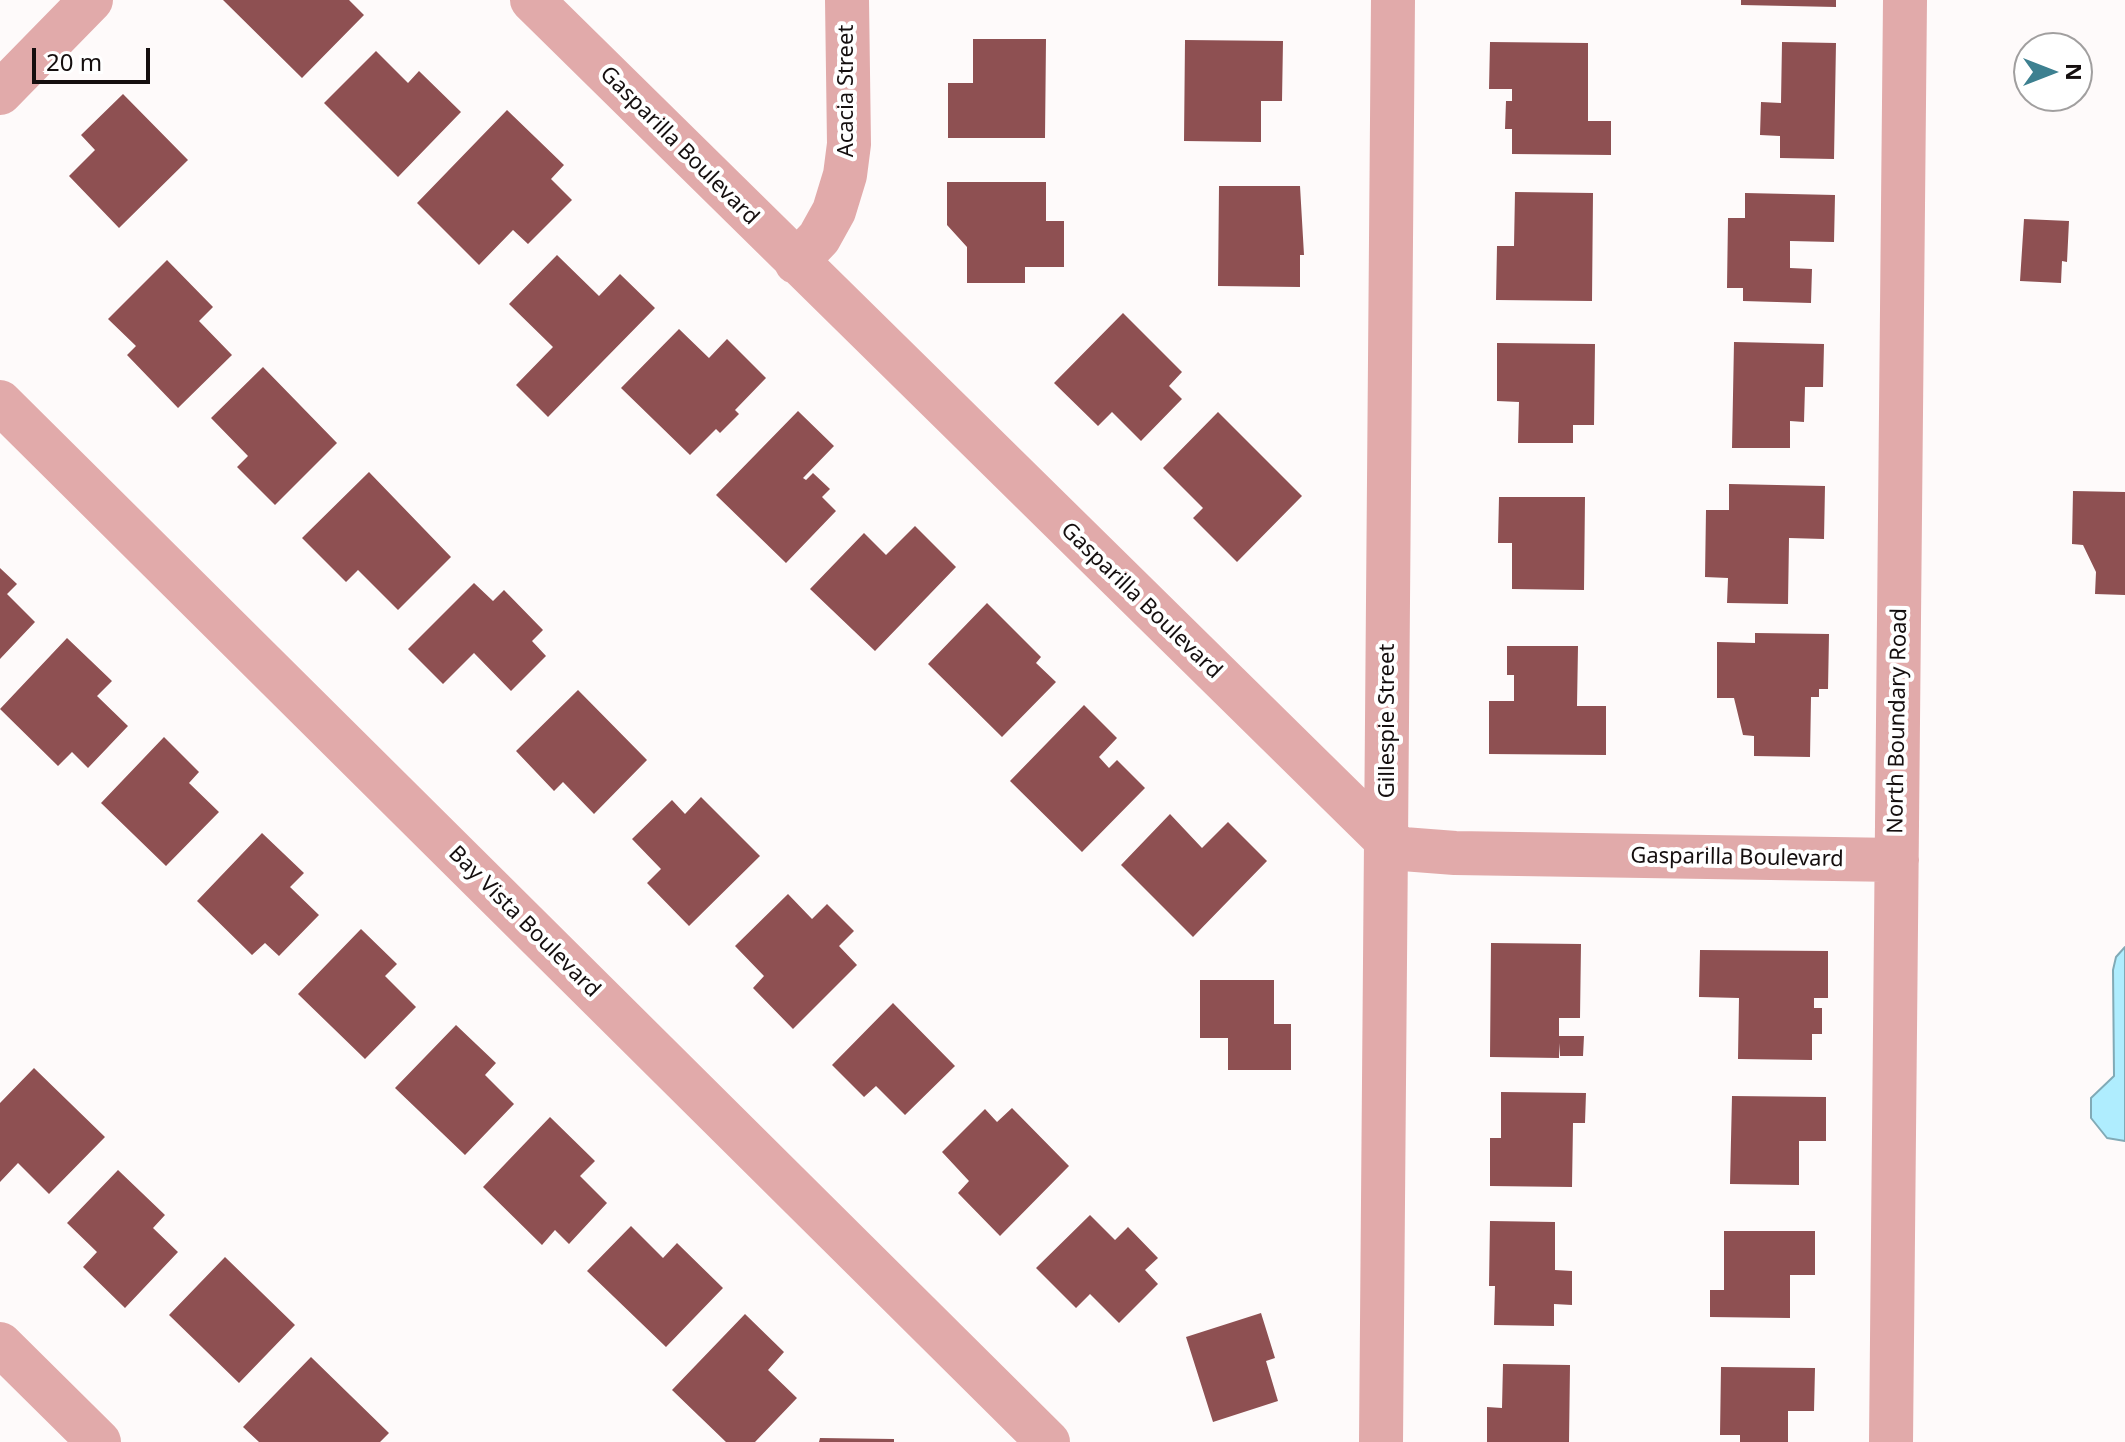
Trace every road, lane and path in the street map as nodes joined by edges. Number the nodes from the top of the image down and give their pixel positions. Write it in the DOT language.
graph roads {
  1 [pos="91,0"];
  2 [pos="532,0"];
  3 [pos="847,0"];
  4 [pos="1393,0"];
  5 [pos="1905,0"];
  6 [pos="0,93"];
  7 [pos="796,262"];
  8 [pos="0,402"];
  9 [pos="1387,841"];
  10 [pos="1897,860"];
  11 [pos="0,1344"];
  12 [pos="99,1442"];
  13 [pos="1048,1442"];
  14 [pos="1381,1442"];
  15 [pos="1891,1442"];
  1 -- 6 [label="street"];
  2 -- 7 [label="street, Gasparilla Boulevard"];
  3 -- 7 [label="street, Acacia Street"];
  4 -- 9 [label="street, Gillespie Street"];
  5 -- 10 [label="street, North Boundary Road"];
  7 -- 9 [label="street, Gasparilla Boulevard"];
  8 -- 13 [label="street, Bay Vista Boulevard"];
  9 -- 10 [label="street, Gasparilla Boulevard"];
  9 -- 14 [label="street, Gillespie Street"];
  10 -- 15 [label="street, North Boundary Road"];
  11 -- 12 [label="street"];
}
